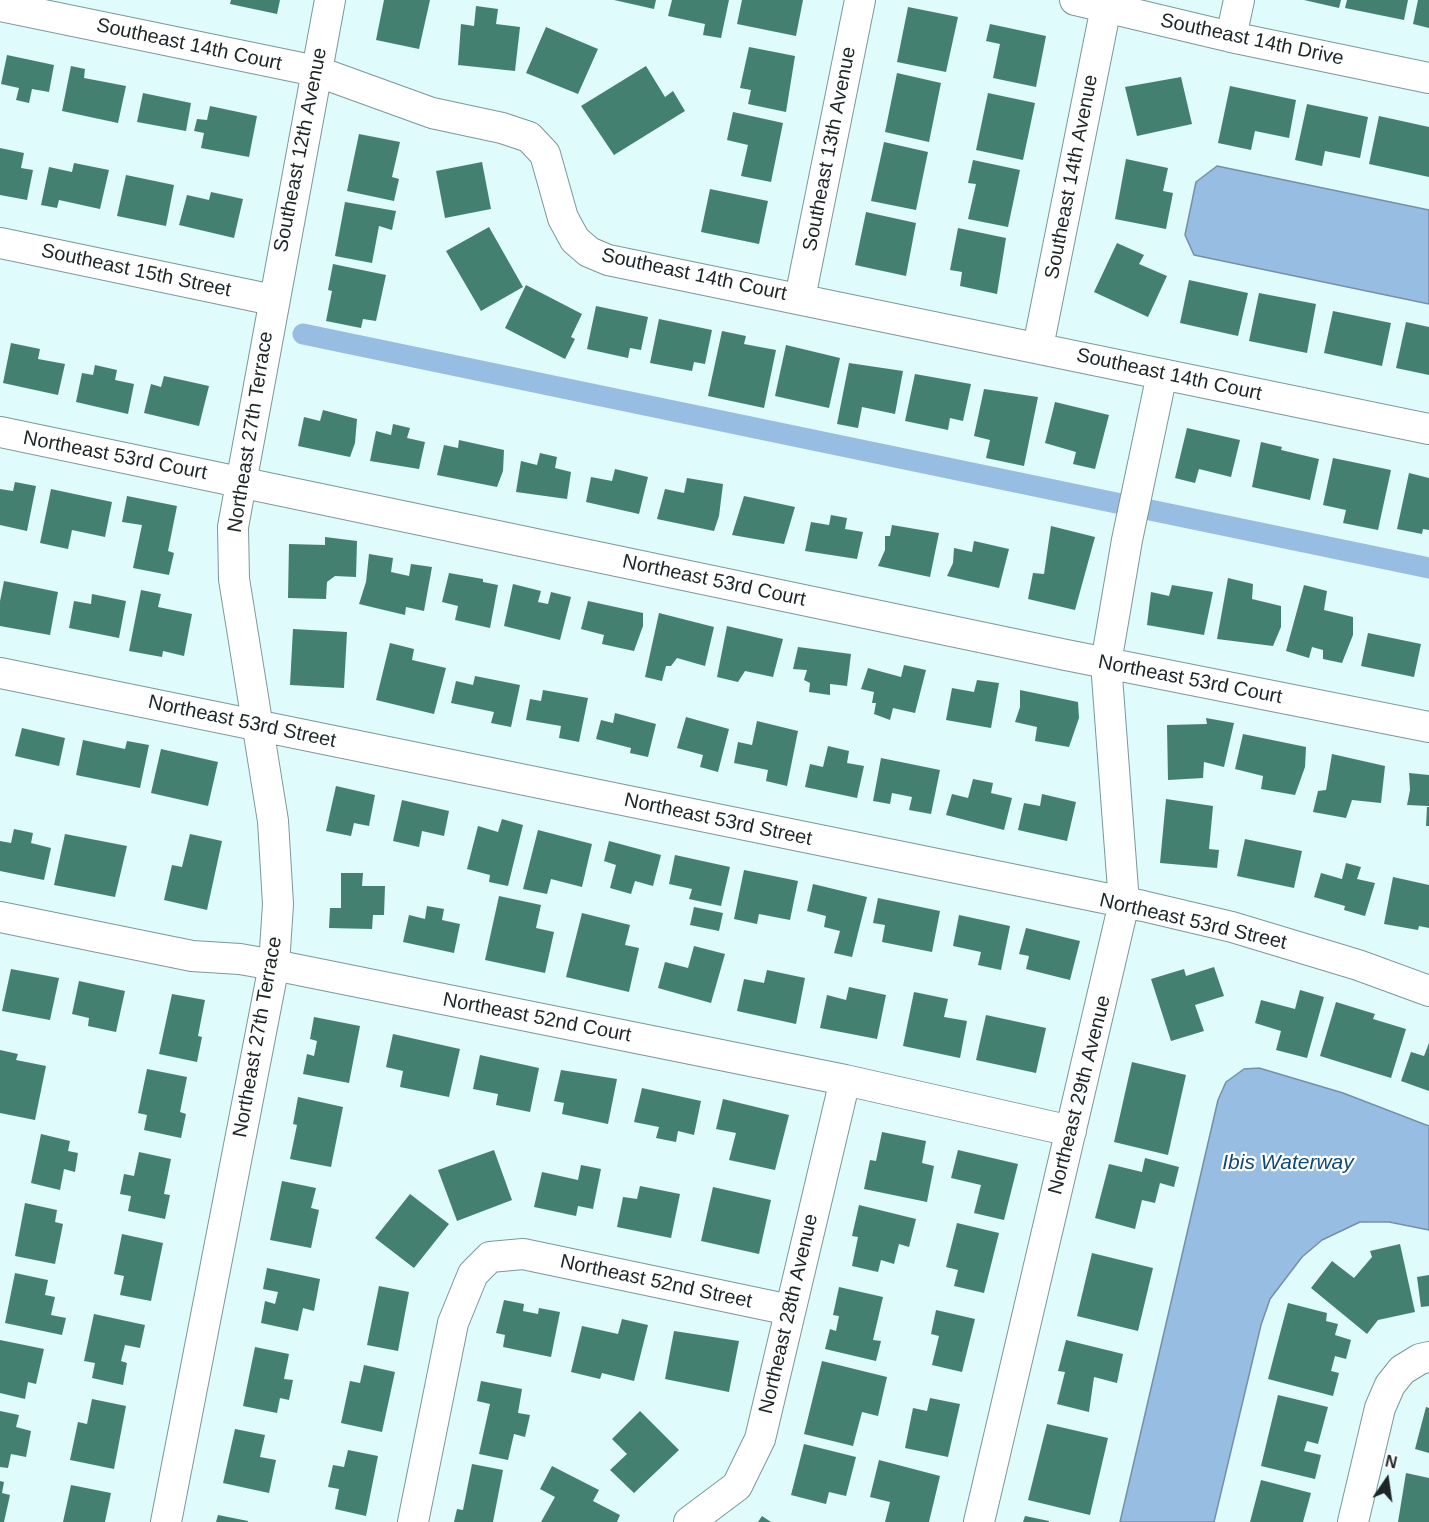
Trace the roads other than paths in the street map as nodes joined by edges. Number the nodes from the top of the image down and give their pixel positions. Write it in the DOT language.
graph roads {
  1 [pos="330,0"];
  2 [pos="860,0"];
  3 [pos="1075,0"];
  4 [pos="1239,0"];
  5 [pos="0,6"];
  6 [pos="1106,7"];
  7 [pos="1231,37"];
  8 [pos="316,71"];
  9 [pos="1429,78"];
  10 [pos="0,243"];
  11 [pos="800,298"];
  12 [pos="273,300"];
  13 [pos="1038,347"];
  14 [pos="1162,374"];
  15 [pos="1429,429"];
  16 [pos="0,432"];
  17 [pos="240,481"];
  18 [pos="1106,663"];
  19 [pos="0,673"];
  20 [pos="257,724"];
  21 [pos="1429,727"];
  22 [pos="1124,903"];
  23 [pos="0,917"];
  24 [pos="274,965"];
  25 [pos="1429,991"];
  26 [pos="845,1080"];
  27 [pos="1071,1131"];
  28 [pos="790,1310"];
  29 [pos="1429,1357"];
  30 [pos="166,1522"];
  31 [pos="413,1522"];
  32 [pos="689,1522"];
  33 [pos="979,1522"];
  34 [pos="1353,1522"];
  1 -- 8 [label="street, Southeast 12th Avenue"];
  2 -- 11 [label="street, Southeast 13th Avenue"];
  3 -- 6 [label="street, Southeast 14th Drive"];
  4 -- 7 [label="street"];
  5 -- 8 [label="street, Southeast 14th Court"];
  6 -- 7 [label="street, Southeast 14th Drive"];
  6 -- 13 [label="street, Southeast 14th Avenue"];
  7 -- 9 [label="street, Southeast 14th Drive"];
  8 -- 11 [label="street, Southeast 14th Court"];
  8 -- 12 [label="street, Southeast 12th Avenue"];
  10 -- 12 [label="street, Southeast 15th Street"];
  11 -- 13 [label="street, Southeast 14th Court"];
  12 -- 17 [label="street, Northeast 27th Terrace"];
  13 -- 14 [label="street, Southeast 14th Court"];
  14 -- 15 [label="street, Southeast 14th Court"];
  14 -- 18 [label="street"];
  16 -- 17 [label="street, Northeast 53rd Court"];
  17 -- 18 [label="street, Northeast 53rd Court"];
  17 -- 20 [label="street, Northeast 27th Terrace"];
  18 -- 21 [label="street, Northeast 53rd Court"];
  18 -- 22 [label="street, Northeast 29th Avenue"];
  19 -- 20 [label="street, Northeast 53rd Street"];
  20 -- 22 [label="street, Northeast 53rd Street"];
  20 -- 24 [label="street, Northeast 27th Terrace"];
  22 -- 25 [label="street, Northeast 53rd Street"];
  22 -- 27 [label="street, Northeast 29th Avenue"];
  23 -- 24 [label="street, Northeast 52nd Court"];
  24 -- 26 [label="street, Northeast 52nd Court"];
  24 -- 30 [label="street, Northeast 27th Terrace"];
  26 -- 27 [label="street, Northeast 52nd Court"];
  26 -- 28 [label="street, Northeast 28th Avenue"];
  27 -- 33 [label="street, Northeast 29th Avenue"];
  28 -- 31 [label="street, Northeast 52nd Street"];
  28 -- 32 [label="street, Northeast 28th Avenue"];
  29 -- 34 [label="street"];
}
